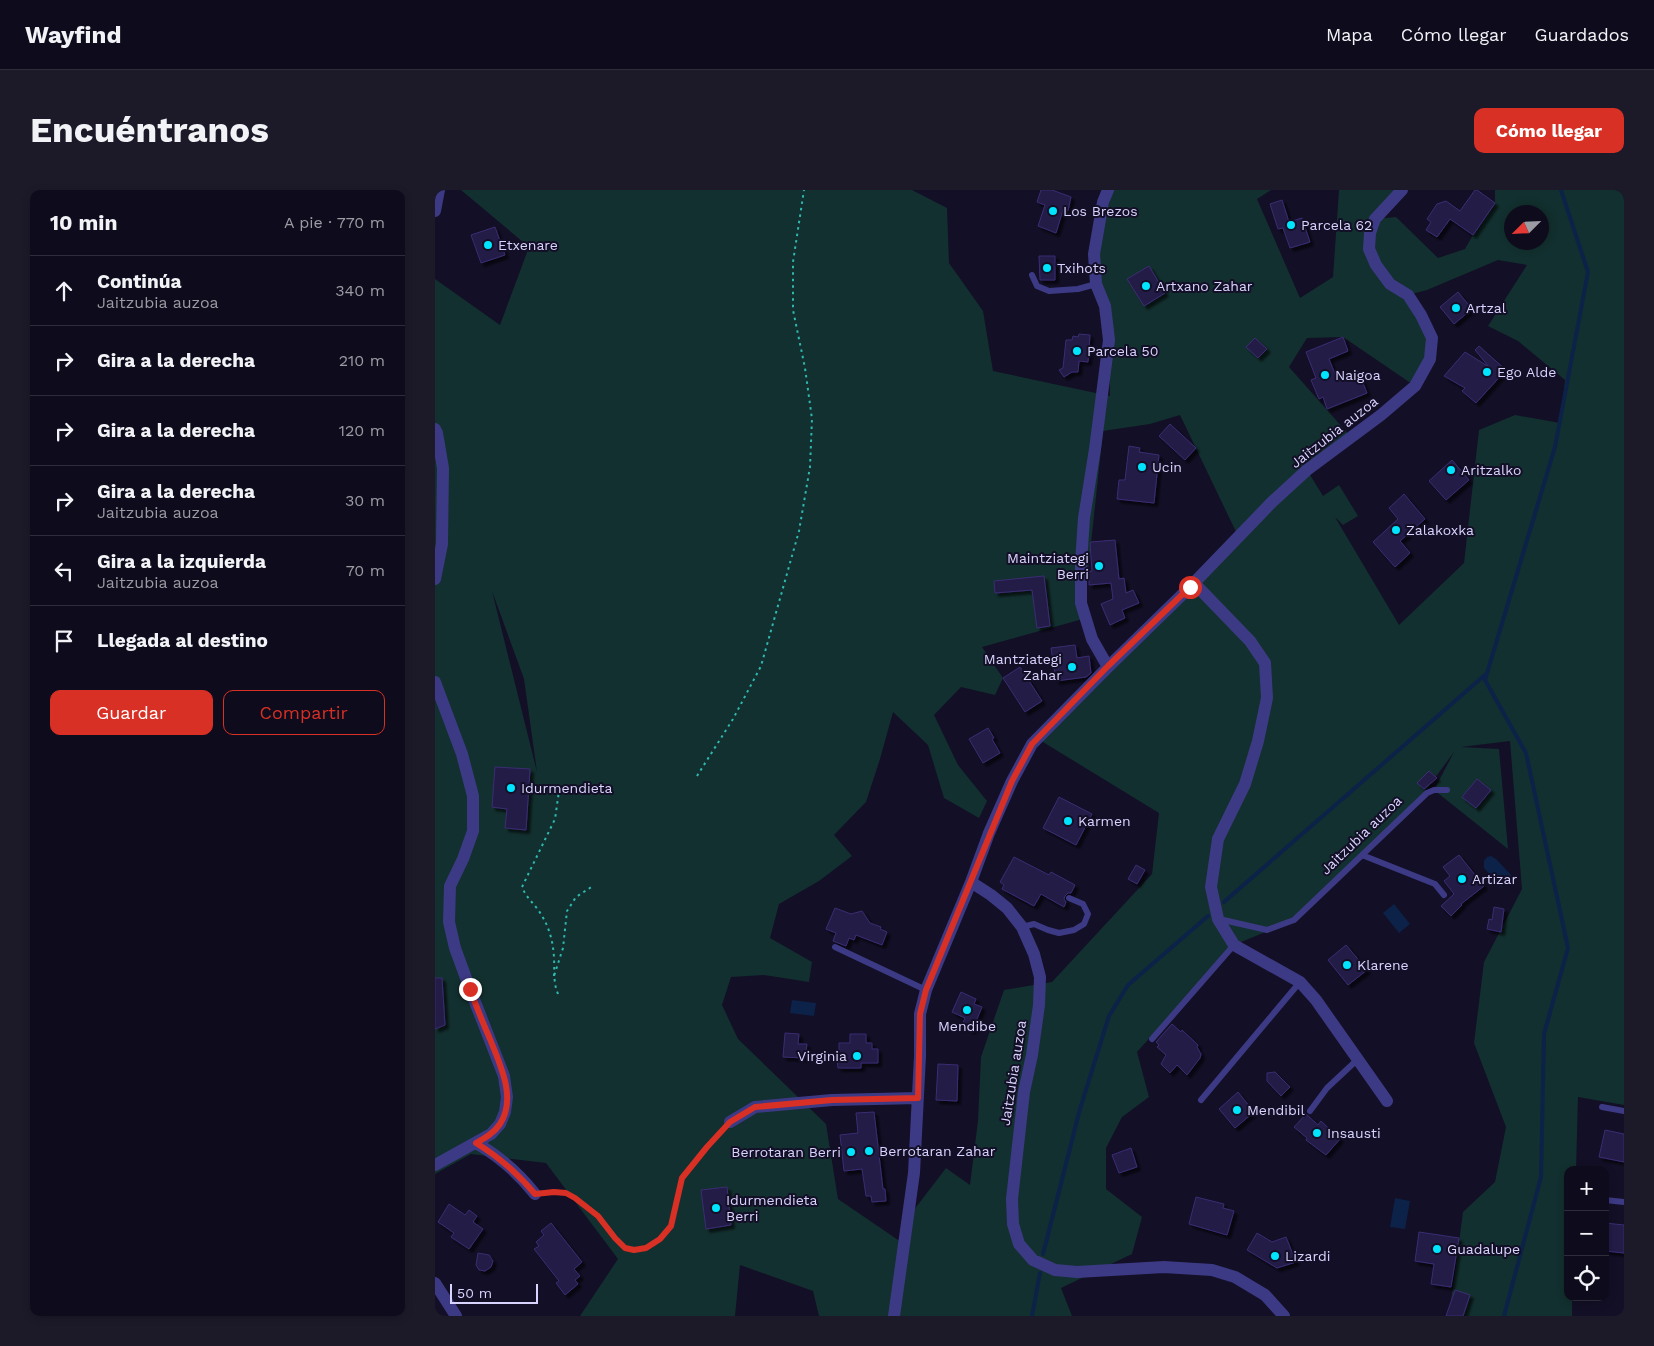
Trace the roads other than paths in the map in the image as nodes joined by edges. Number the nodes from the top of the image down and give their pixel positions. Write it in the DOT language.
graph roads {
  1 [pos="439,190"];
  2 [pos="1108,190"];
  3 [pos="1402,190"];
  4 [pos="435,212"];
  5 [pos="1033,275"];
  6 [pos="1095,284"];
  7 [pos="435,429"];
  8 [pos="435,579"];
  9 [pos="1194,583"];
  10 [pos="1108,666"];
  11 [pos="435,682"];
  12 [pos="1447,790"];
  13 [pos="1362,855"];
  14 [pos="971,882"];
  15 [pos="1444,895"];
  16 [pos="1069,898"];
  17 [pos="1218,919"];
  18 [pos="1023,927"];
  19 [pos="1234,945"];
  20 [pos="835,947"];
  21 [pos="1300,982"];
  22 [pos="926,990"];
  23 [pos="1152,1039"];
  24 [pos="1357,1060"];
  25 [pos="918,1098"];
  26 [pos="1201,1100"];
  27 [pos="1387,1101"];
  28 [pos="1602,1107"];
  29 [pos="1310,1111"];
  30 [pos="1624,1111"];
  31 [pos="730,1122"];
  32 [pos="476,1143"];
  33 [pos="435,1165"];
  34 [pos="535,1194"];
  35 [pos="1609,1200"];
  36 [pos="1624,1202"];
  37 [pos="435,1283"];
  38 [pos="456,1316"];
  39 [pos="894,1316"];
  40 [pos="1284,1316"];
  1 -- 4 [label="street"];
  2 -- 6 [label="street"];
  3 -- 9 [label="street, Jaitzubia auzoa"];
  5 -- 6 [label="lane"];
  6 -- 10 [label="street"];
  7 -- 8 [label="street"];
  9 -- 10 [label="street, Jaitzubia auzoa"];
  9 -- 17 [label="street"];
  10 -- 14 [label="street, Jaitzubia auzoa"];
  11 -- 32 [label="street"];
  12 -- 13 [label="lane, Jaitzubia auzoa"];
  13 -- 15 [label="lane"];
  13 -- 17 [label="lane, Jaitzubia auzoa"];
  14 -- 18 [label="street, Jaitzubia auzoa"];
  14 -- 22 [label="street, Jaitzubia auzoa"];
  16 -- 18 [label="lane"];
  17 -- 19 [label="street"];
  18 -- 40 [label="street, Jaitzubia auzoa"];
  19 -- 21 [label="street"];
  19 -- 23 [label="lane"];
  20 -- 22 [label="lane"];
  21 -- 24 [label="street"];
  21 -- 26 [label="lane"];
  22 -- 25 [label="street, Jaitzubia auzoa"];
  24 -- 27 [label="street"];
  24 -- 29 [label="lane"];
  25 -- 31 [label="street"];
  25 -- 39 [label="street, Jaitzubia auzoa"];
  28 -- 30 [label="lane"];
  32 -- 33 [label="street"];
  32 -- 34 [label="street"];
  35 -- 36 [label="lane"];
  37 -- 38 [label="street"];
}
